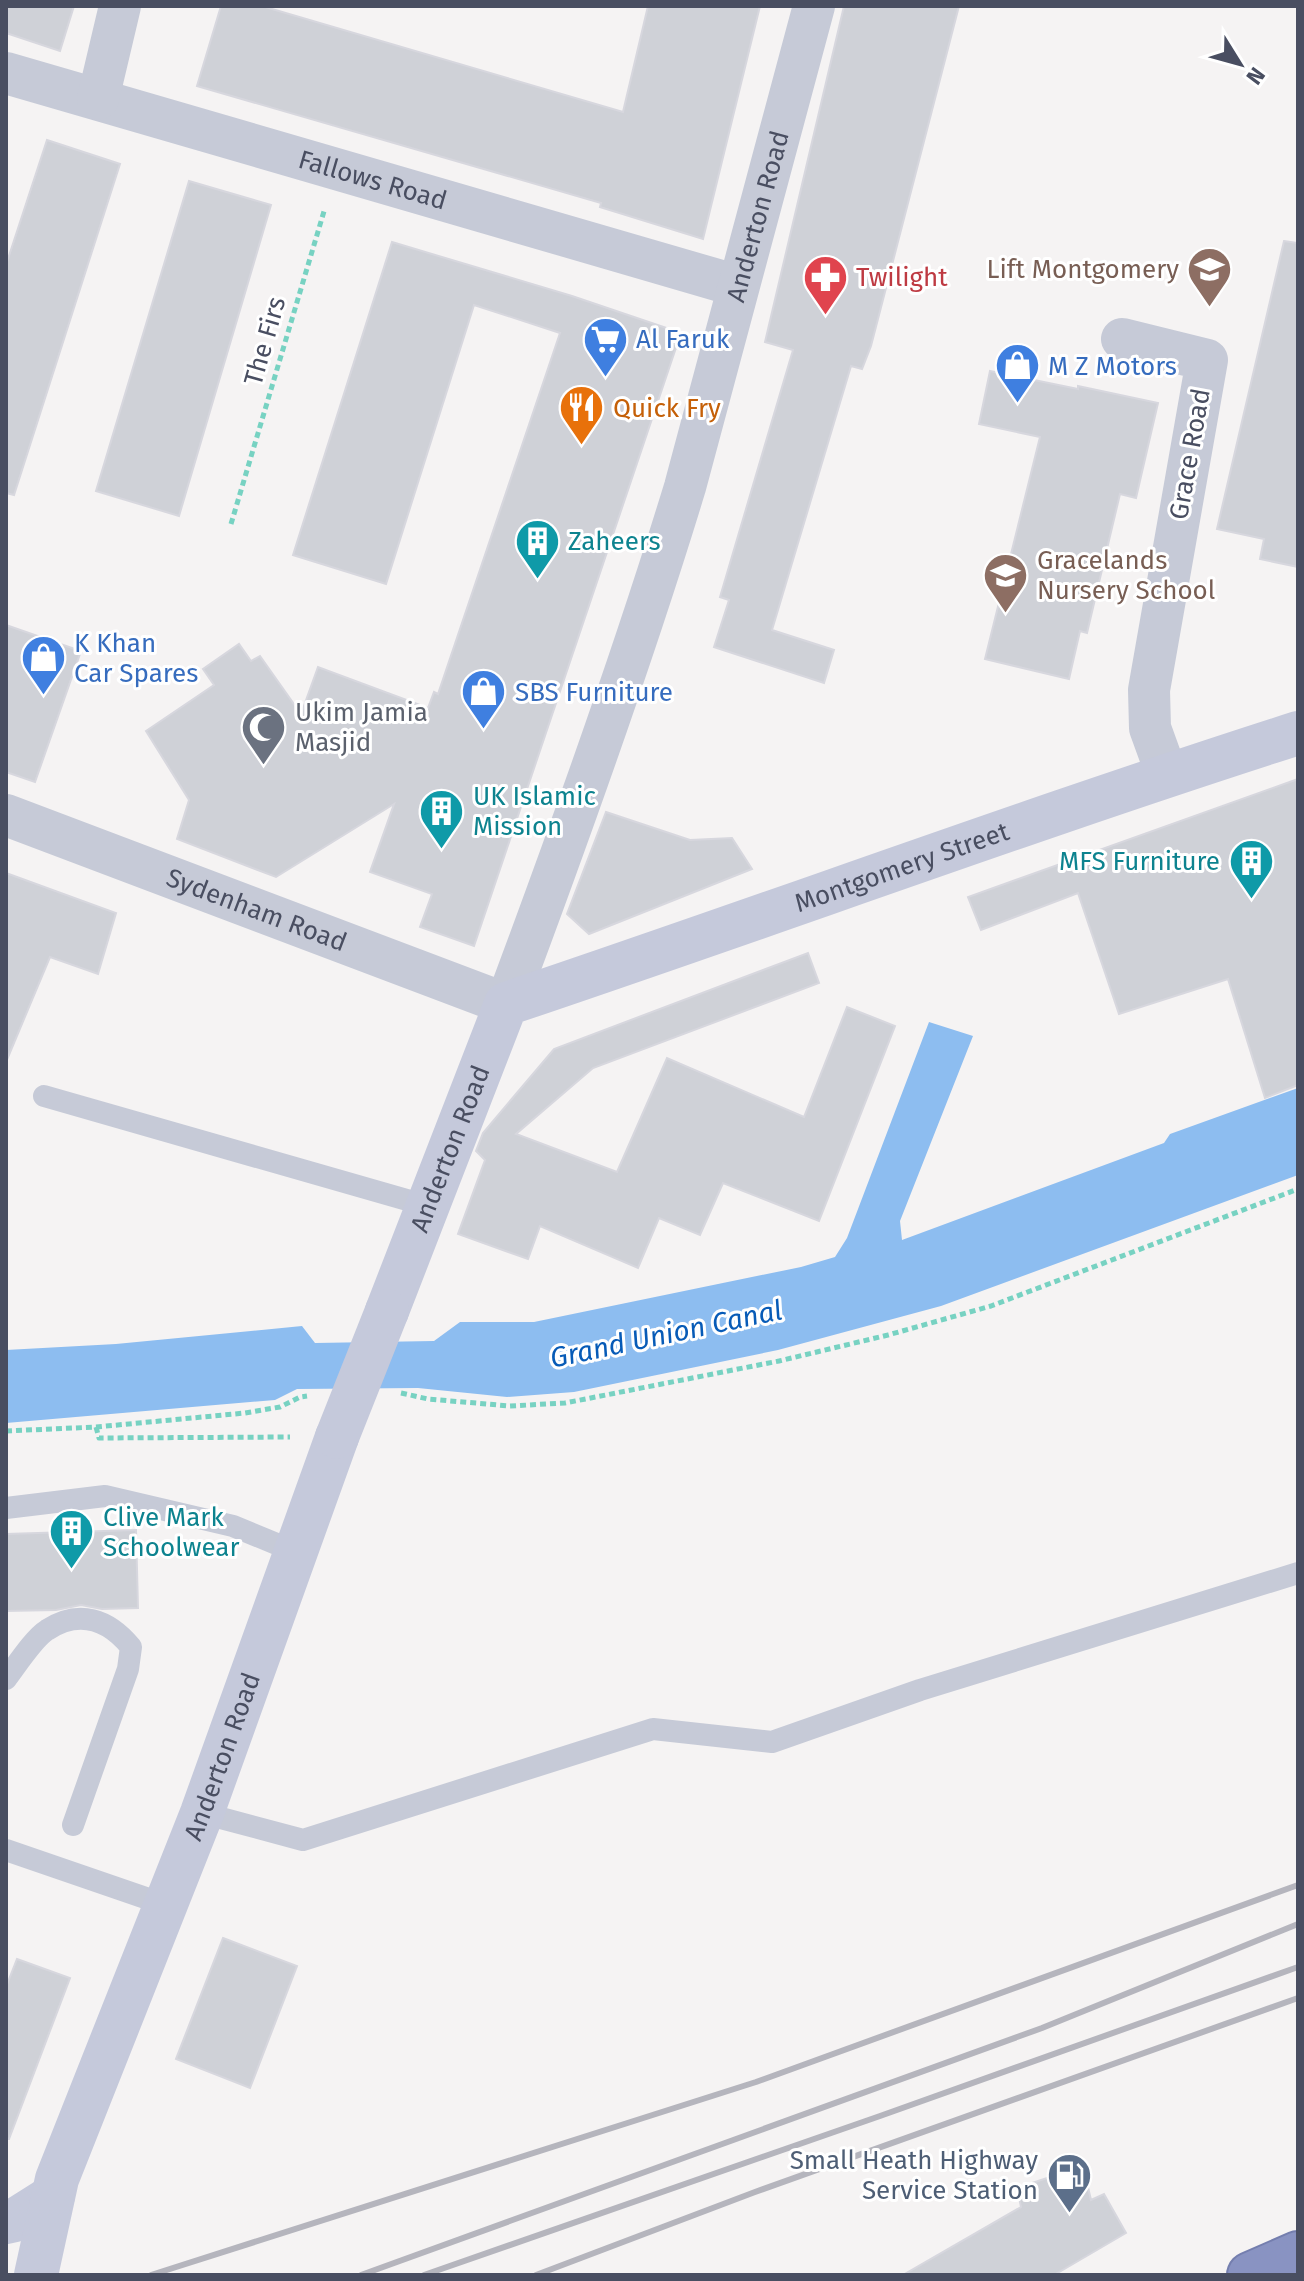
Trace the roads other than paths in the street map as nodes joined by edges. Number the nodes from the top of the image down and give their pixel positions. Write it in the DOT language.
graph roads {
  1 [pos="120,6"];
  2 [pos="814,6"];
  3 [pos="6,73"];
  4 [pos="98,99"];
  5 [pos="738,286"];
  6 [pos="1122,339"];
  7 [pos="1298,733"];
  8 [pos="1167,775"];
  9 [pos="6,815"];
  10 [pos="506,1004"];
  11 [pos="44,1096"];
  12 [pos="428,1206"];
  13 [pos="6,1508"];
  14 [pos="296,1552"];
  15 [pos="1298,1573"];
  16 [pos="6,1679"];
  17 [pos="202,1813"];
  18 [pos="73,1825"];
  19 [pos="6,1850"];
  20 [pos="166,1905"];
  21 [pos="55,2187"];
  22 [pos="6,2222"];
  23 [pos="1298,2254"];
  24 [pos="36,2275"];
  25 [pos="1250,2275"];
  1 -- 4 [label="street"];
  2 -- 5 [label="street, Anderton Road"];
  3 -- 4 [label="street, Fallows Road"];
  4 -- 5 [label="street, Fallows Road"];
  5 -- 10 [label="street, Anderton Road"];
  6 -- 8 [label="street, Grace Road"];
  7 -- 8 [label="street, Montgomery Street"];
  8 -- 10 [label="street, Montgomery Street"];
  9 -- 10 [label="street, Sydenham Road"];
  10 -- 12 [label="street, Anderton Road"];
  11 -- 12 [label="lane"];
  12 -- 14 [label="street, Anderton Road, bridge"];
  13 -- 14 [label="lane"];
  14 -- 17 [label="street, Anderton Road"];
  15 -- 17 [label="lane"];
  16 -- 18 [label="lane"];
  17 -- 20 [label="street, Anderton Road"];
  19 -- 20 [label="lane"];
  20 -- 21 [label="street, Anderton Road"];
  21 -- 22 [label="street"];
  21 -- 24 [label="street, Anderton Road"];
  23 -- 25 [label="highway"];
}
